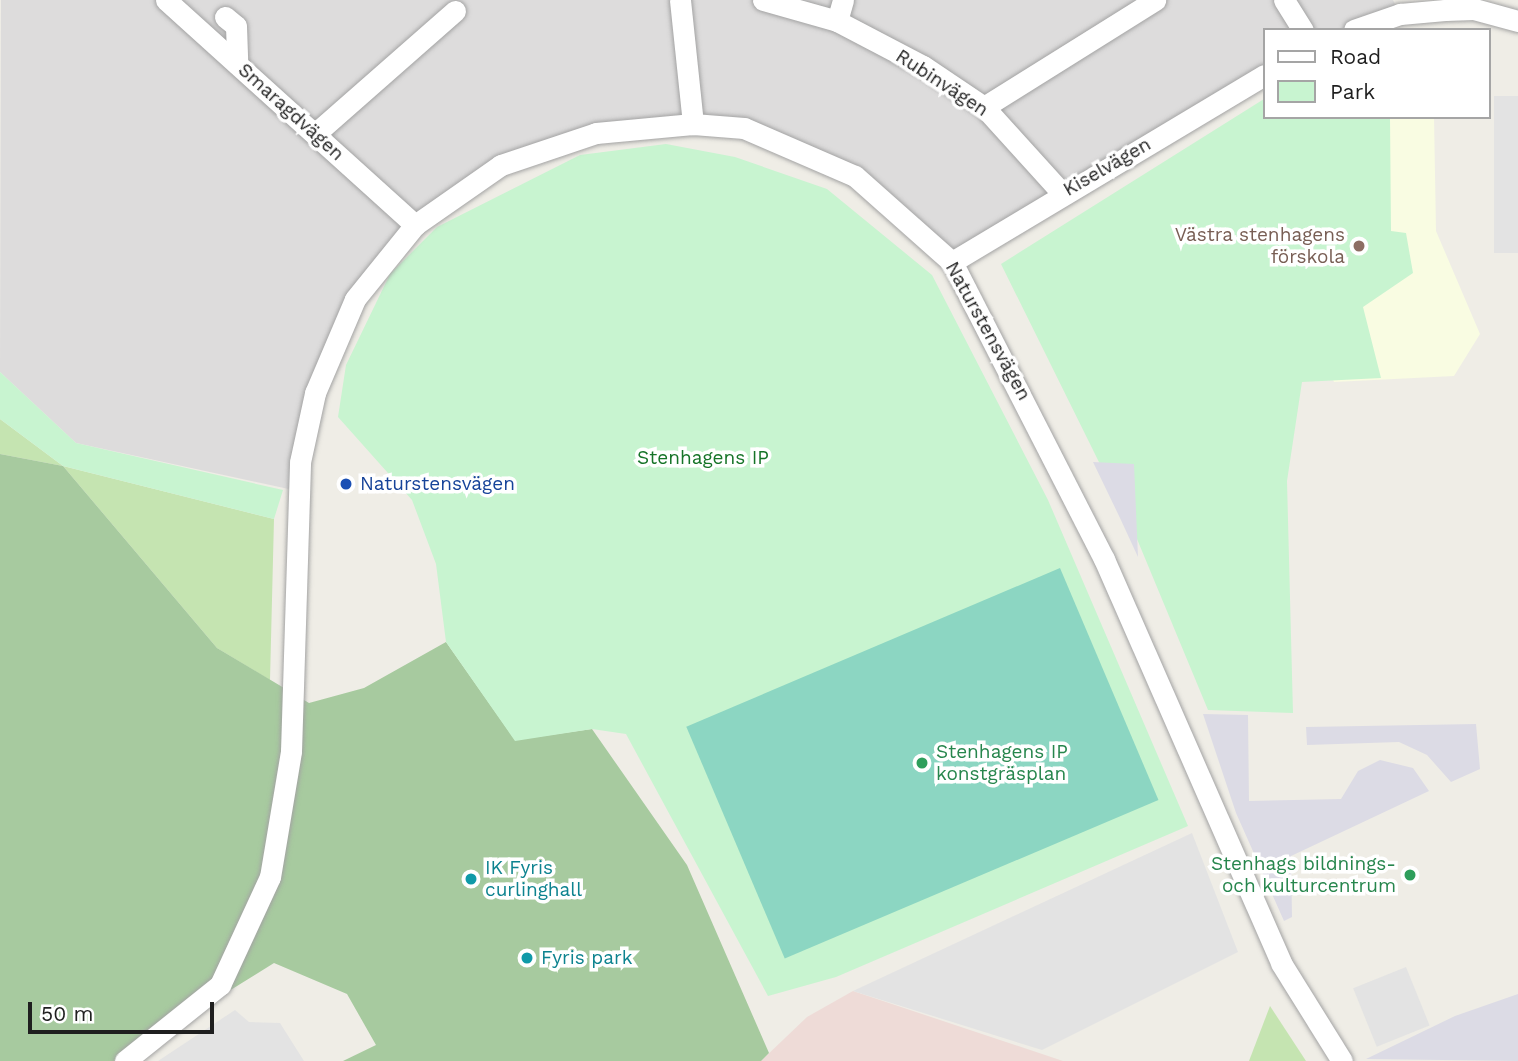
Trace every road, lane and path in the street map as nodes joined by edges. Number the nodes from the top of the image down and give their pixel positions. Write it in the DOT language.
graph roads {
  1 [pos="166,0"];
  2 [pos="680,0"];
  3 [pos="763,0"];
  4 [pos="844,0"];
  5 [pos="1155,0"];
  6 [pos="1284,0"];
  7 [pos="454,11"];
  8 [pos="225,17"];
  9 [pos="838,21"];
  10 [pos="1518,21"];
  11 [pos="1302,28"];
  12 [pos="1360,28"];
  13 [pos="237,64"];
  14 [pos="1262,76"];
  15 [pos="984,107"];
  16 [pos="693,124"];
  17 [pos="316,133"];
  18 [pos="1062,193"];
  19 [pos="415,225"];
  20 [pos="952,262"];
  21 [pos="125,1061"];
  22 [pos="1342,1061"];
  1 -- 13 [label="street, Smaragdvägen"];
  2 -- 16 [label="street"];
  3 -- 9 [label="street, Rubinvägen"];
  4 -- 9 [label="street"];
  5 -- 15 [label="street"];
  6 -- 11 [label="street"];
  7 -- 17 [label="street"];
  8 -- 13 [label="street"];
  9 -- 15 [label="street, Rubinvägen"];
  10 -- 12 [label="street"];
  13 -- 17 [label="street, Smaragdvägen"];
  14 -- 18 [label="street, Kiselvägen"];
  15 -- 18 [label="street, Rubinvägen"];
  16 -- 19 [label="street, Naturstensvägen"];
  16 -- 20 [label="street, Naturstensvägen"];
  17 -- 19 [label="street, Smaragdvägen"];
  18 -- 20 [label="street, Kiselvägen"];
  19 -- 21 [label="street, Naturstensvägen"];
  20 -- 22 [label="street, Naturstensvägen"];
}
